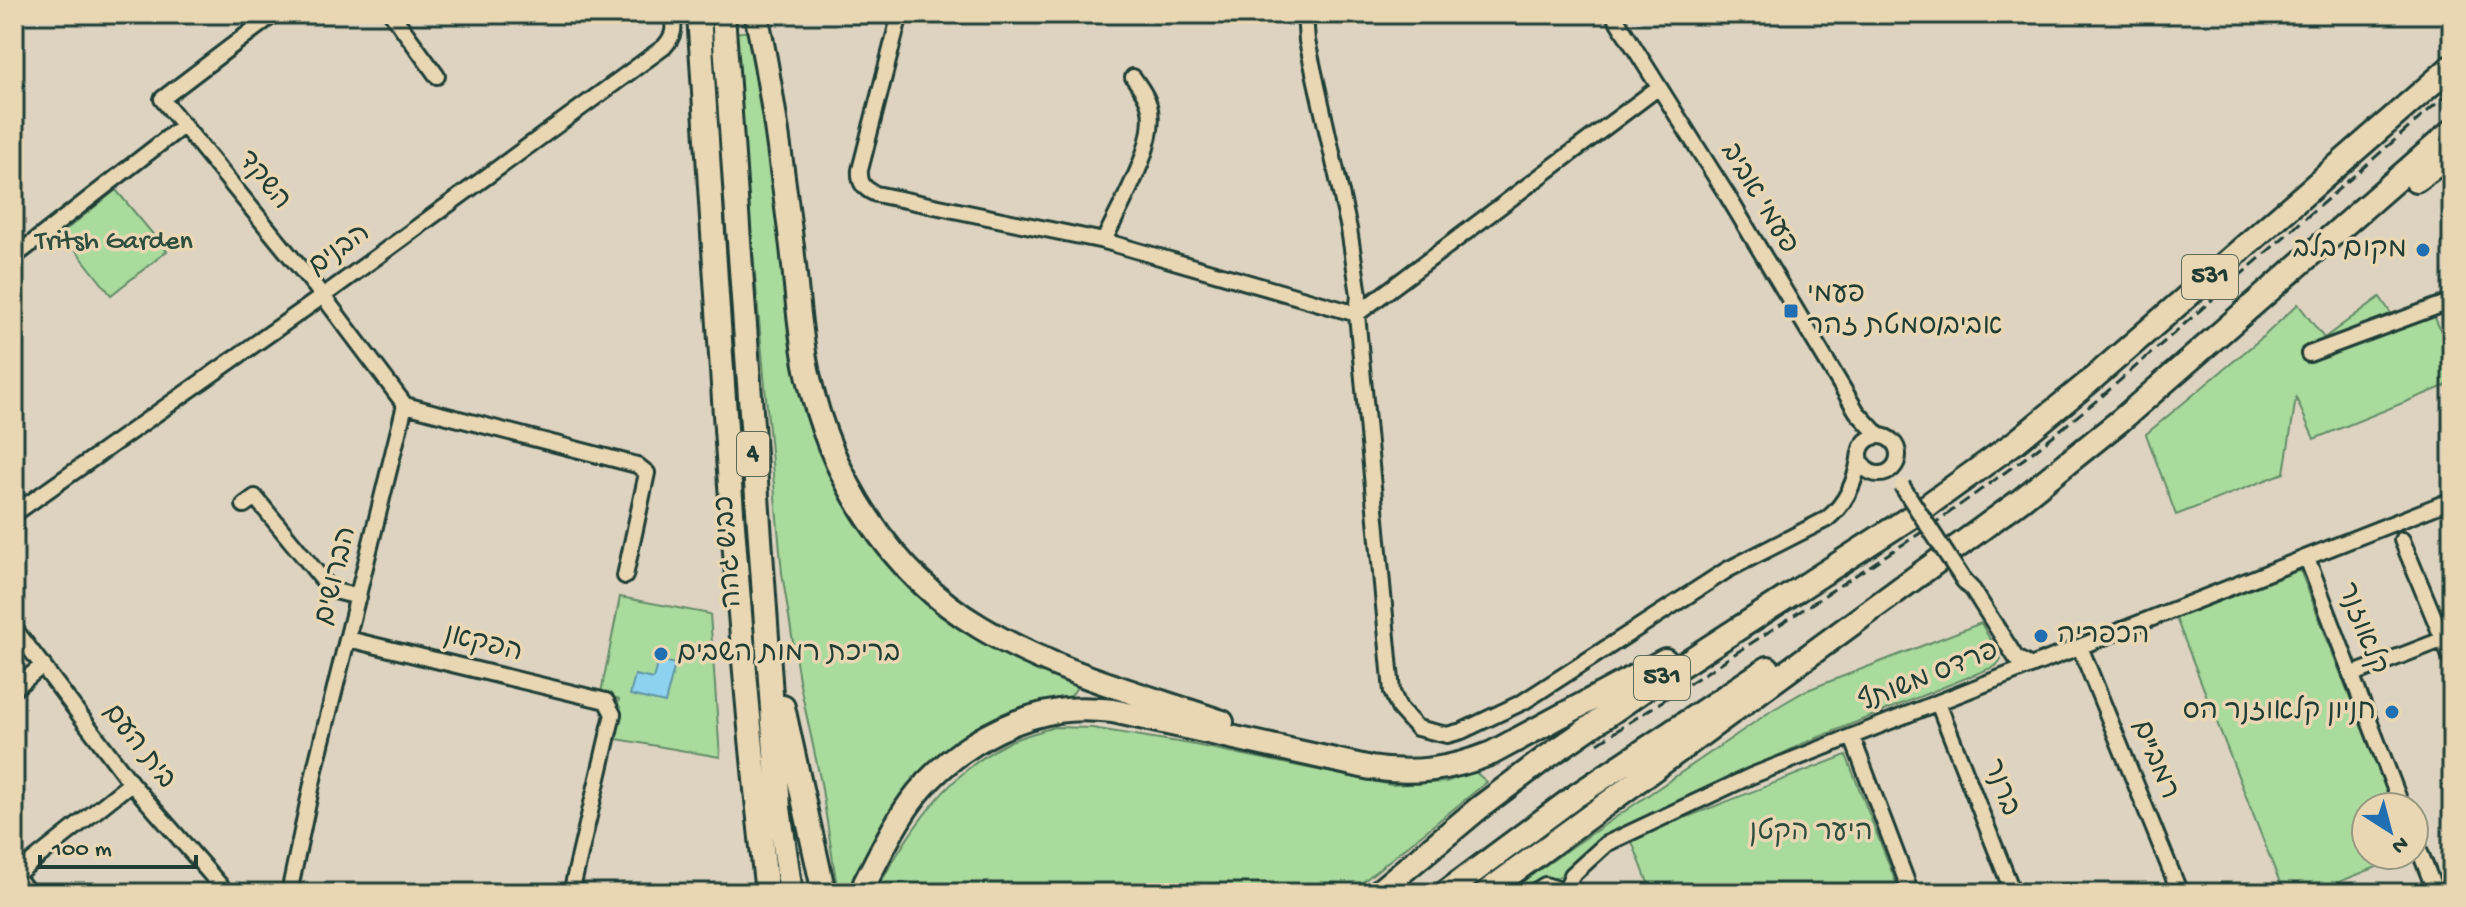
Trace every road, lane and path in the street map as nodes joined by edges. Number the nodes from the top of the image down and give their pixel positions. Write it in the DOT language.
graph roads {
  1 [pos="274,14"];
  2 [pos="392,14"];
  3 [pos="672,14"];
  4 [pos="699,14"];
  5 [pos="723,14"];
  6 [pos="756,14"];
  7 [pos="900,14"];
  8 [pos="1305,14"];
  9 [pos="1613,14"];
  10 [pos="2452,50"];
  11 [pos="2452,66"];
  12 [pos="437,76"];
  13 [pos="1133,77"];
  14 [pos="1659,87"];
  15 [pos="184,125"];
  16 [pos="2452,131"];
  17 [pos="2452,154"];
  18 [pos="1104,241"];
  19 [pos="14,257"];
  20 [pos="2305,260"];
  21 [pos="2215,273"];
  22 [pos="323,296"];
  23 [pos="2452,301"];
  24 [pos="1357,314"];
  25 [pos="2309,354"];
  26 [pos="405,405"];
  27 [pos="1857,412"];
  28 [pos="1878,435"];
  29 [pos="1861,448"];
  30 [pos="1896,463"];
  31 [pos="1879,474"];
  32 [pos="1962,481"];
  33 [pos="1902,486"];
  34 [pos="1851,490"];
  35 [pos="2452,500"];
  36 [pos="244,505"];
  37 [pos="14,514"];
  38 [pos="1971,538"];
  39 [pos="2402,540"];
  40 [pos="761,556"];
  41 [pos="2307,558"];
  42 [pos="625,576"];
  43 [pos="1964,581"];
  44 [pos="359,597"];
  45 [pos="14,628"];
  46 [pos="2448,638"];
  47 [pos="348,639"];
  48 [pos="2080,647"];
  49 [pos="2452,661"];
  50 [pos="43,665"];
  51 [pos="2031,666"];
  52 [pos="2351,675"];
  53 [pos="1999,679"];
  54 [pos="14,689"];
  55 [pos="1938,703"];
  56 [pos="1852,737"];
  57 [pos="1341,762"];
  58 [pos="131,783"];
  59 [pos="2396,791"];
  60 [pos="2427,871"];
  61 [pos="15,876"];
  62 [pos="865,883"];
  63 [pos="1558,890"];
  64 [pos="29,893"];
  65 [pos="227,893"];
  66 [pos="289,893"];
  67 [pos="571,893"];
  68 [pos="767,893"];
  69 [pos="791,893"];
  70 [pos="824,893"];
  71 [pos="1377,893"];
  72 [pos="1445,893"];
  73 [pos="1485,893"];
  74 [pos="1532,893"];
  75 [pos="1911,893"];
  76 [pos="2013,893"];
  77 [pos="2180,893"];
  78 [pos="2436,893"];
  1 -- 15 [label="street, השקד"];
  2 -- 12 [label="street"];
  3 -- 22 [label="street, הבנים"];
  4 -- 68 [label="highway, כביש גהה / 4"];
  5 -- 40 [label="highway, כביש גהה / 4"];
  6 -- 57 [label="highway"];
  7 -- 18 [label="street"];
  8 -- 24 [label="street"];
  9 -- 14 [label="street, פעמי אביב"];
  10 -- 21 [label="highway"];
  11 -- 21 [label="highway, 531"];
  13 -- 18 [label="street"];
  14 -- 24 [label="street"];
  14 -- 27 [label="street, פעמי אביב"];
  15 -- 19 [label="street"];
  15 -- 22 [label="street, השקד"];
  16 -- 20 [label="highway, 531"];
  17 -- 20 [label="highway"];
  18 -- 24 [label="street"];
  20 -- 38 [label="highway, 531"];
  21 -- 32 [label="highway, 531"];
  22 -- 26 [label="street"];
  22 -- 37 [label="street, הבנים"];
  23 -- 25 [label="street"];
  24 -- 34 [label="street"];
  26 -- 42 [label="street"];
  26 -- 44 [label="street, הברושים"];
  27 -- 28 [label="street, פעמי אביב"];
  27 -- 29 [label="street, פעמי אביב"];
  28 -- 29 [label="street"];
  28 -- 30 [label="street"];
  29 -- 31 [label="street"];
  29 -- 34 [label="street"];
  30 -- 31 [label="street"];
  30 -- 33 [label="street"];
  31 -- 33 [label="street"];
  31 -- 34 [label="street"];
  32 -- 57 [label="highway"];
  32 -- 71 [label="highway, 531"];
  33 -- 43 [label="street, bridge"];
  35 -- 41 [label="street, פרדס משותף"];
  36 -- 44 [label="street"];
  38 -- 72 [label="highway, 531"];
  38 -- 73 [label="highway"];
  39 -- 46 [label="street"];
  40 -- 69 [label="highway, כביש גהה / 4"];
  40 -- 70 [label="highway"];
  41 -- 48 [label="street, פרדס משותף"];
  41 -- 52 [label="street, קלאוזנר"];
  43 -- 51 [label="street"];
  43 -- 53 [label="street"];
  44 -- 47 [label="street, הברושים"];
  45 -- 50 [label="street, בית העם"];
  46 -- 49 [label="street"];
  46 -- 52 [label="street"];
  47 -- 66 [label="street, הברושים"];
  47 -- 67 [label="street, הפקאן"];
  48 -- 51 [label="street, פרדס משותף"];
  48 -- 77 [label="street, רמב\"ם"];
  50 -- 54 [label="street"];
  50 -- 58 [label="street, בית העם"];
  51 -- 53 [label="street, פרדס משותף"];
  52 -- 59 [label="street, קלאוזנר"];
  53 -- 55 [label="street, פרדס משותף"];
  55 -- 56 [label="street, פרדס משותף"];
  55 -- 76 [label="street, ברנר"];
  56 -- 63 [label="street, פרדס משותף"];
  56 -- 75 [label="street"];
  57 -- 62 [label="highway"];
  58 -- 61 [label="street"];
  58 -- 65 [label="street, בית העם"];
  60 -- 78 [label="street"];
  61 -- 64 [label="street"];
  63 -- 74 [label="street, פרדס משותף"];
}
